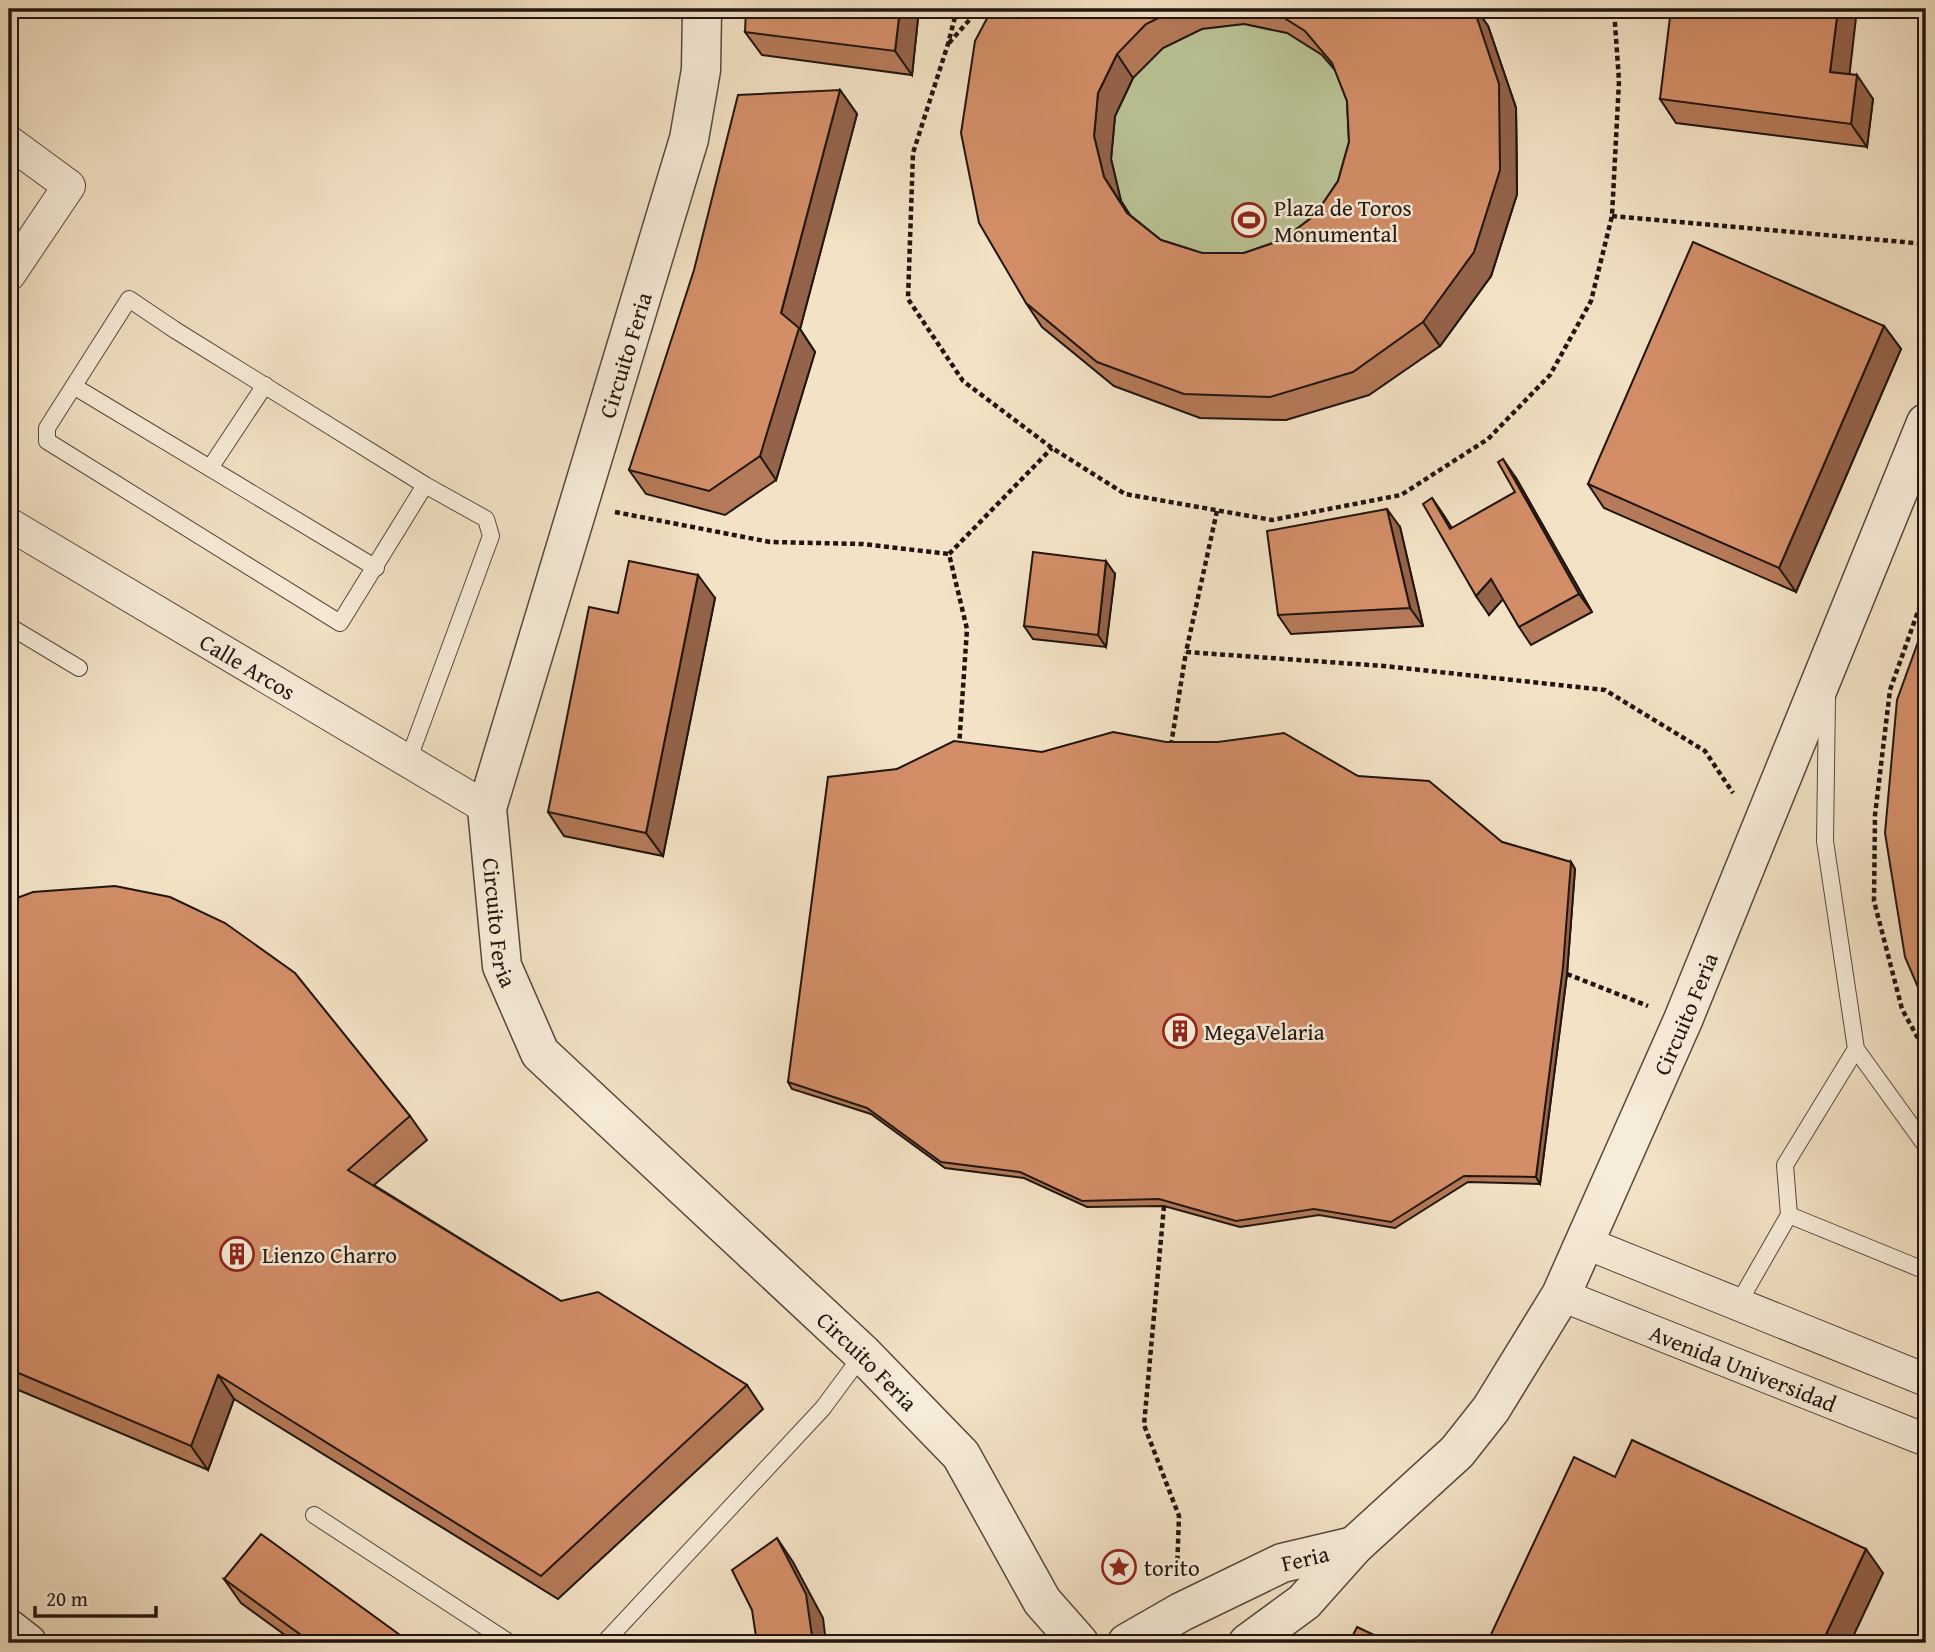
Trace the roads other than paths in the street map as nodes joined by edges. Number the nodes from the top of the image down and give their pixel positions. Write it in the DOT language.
graph roads {
  1 [pos="702,9"];
  2 [pos="9,142"];
  3 [pos="9,275"];
  4 [pos="265,384"];
  5 [pos="75,387"];
  6 [pos="1926,423"];
  7 [pos="210,468"];
  8 [pos="425,485"];
  9 [pos="9,524"];
  10 [pos="376,568"];
  11 [pos="9,625"];
  12 [pos="1827,662"];
  13 [pos="79,668"];
  14 [pos="408,761"];
  15 [pos="486,808"];
  16 [pos="1856,1049"];
  17 [pos="1926,1146"];
  18 [pos="1789,1214"];
  19 [pos="1586,1243"];
  20 [pos="1926,1271"];
  21 [pos="1561,1295"];
  22 [pos="1738,1304"];
  23 [pos="863,1354"];
  24 [pos="1926,1380"];
  25 [pos="1926,1440"];
  26 [pos="314,1515"];
  27 [pos="1354,1546"];
  28 [pos="9,1629"];
  29 [pos="26,1643"];
  30 [pos="510,1643"];
  31 [pos="604,1643"];
  32 [pos="1079,1643"];
  33 [pos="1127,1643"];
  34 [pos="1248,1643"];
  1 -- 15 [label="street, Circuito Feria"];
  2 -- 3 [label="street"];
  4 -- 5 [label="lane"];
  4 -- 7 [label="lane"];
  4 -- 8 [label="lane"];
  5 -- 7 [label="lane"];
  5 -- 10 [label="lane"];
  6 -- 12 [label="street, Circuito Feria"];
  7 -- 10 [label="lane"];
  8 -- 10 [label="lane"];
  8 -- 14 [label="lane"];
  9 -- 14 [label="street, Calle Arcos"];
  11 -- 13 [label="lane"];
  12 -- 16 [label="lane"];
  12 -- 19 [label="street, Circuito Feria"];
  14 -- 15 [label="street, Calle Arcos"];
  15 -- 23 [label="street, Circuito Feria"];
  16 -- 17 [label="lane"];
  16 -- 18 [label="lane"];
  18 -- 20 [label="lane"];
  18 -- 22 [label="lane"];
  19 -- 21 [label="street, Circuito Feria"];
  19 -- 22 [label="street"];
  21 -- 25 [label="street, Avenida Universidad"];
  21 -- 27 [label="street, Circuito Feria"];
  22 -- 24 [label="street"];
  23 -- 31 [label="lane"];
  23 -- 32 [label="street, Circuito Feria"];
  26 -- 30 [label="lane"];
  27 -- 33 [label="street, Feria"];
  27 -- 34 [label="street, Feria"];
  28 -- 29 [label="street"];
}
